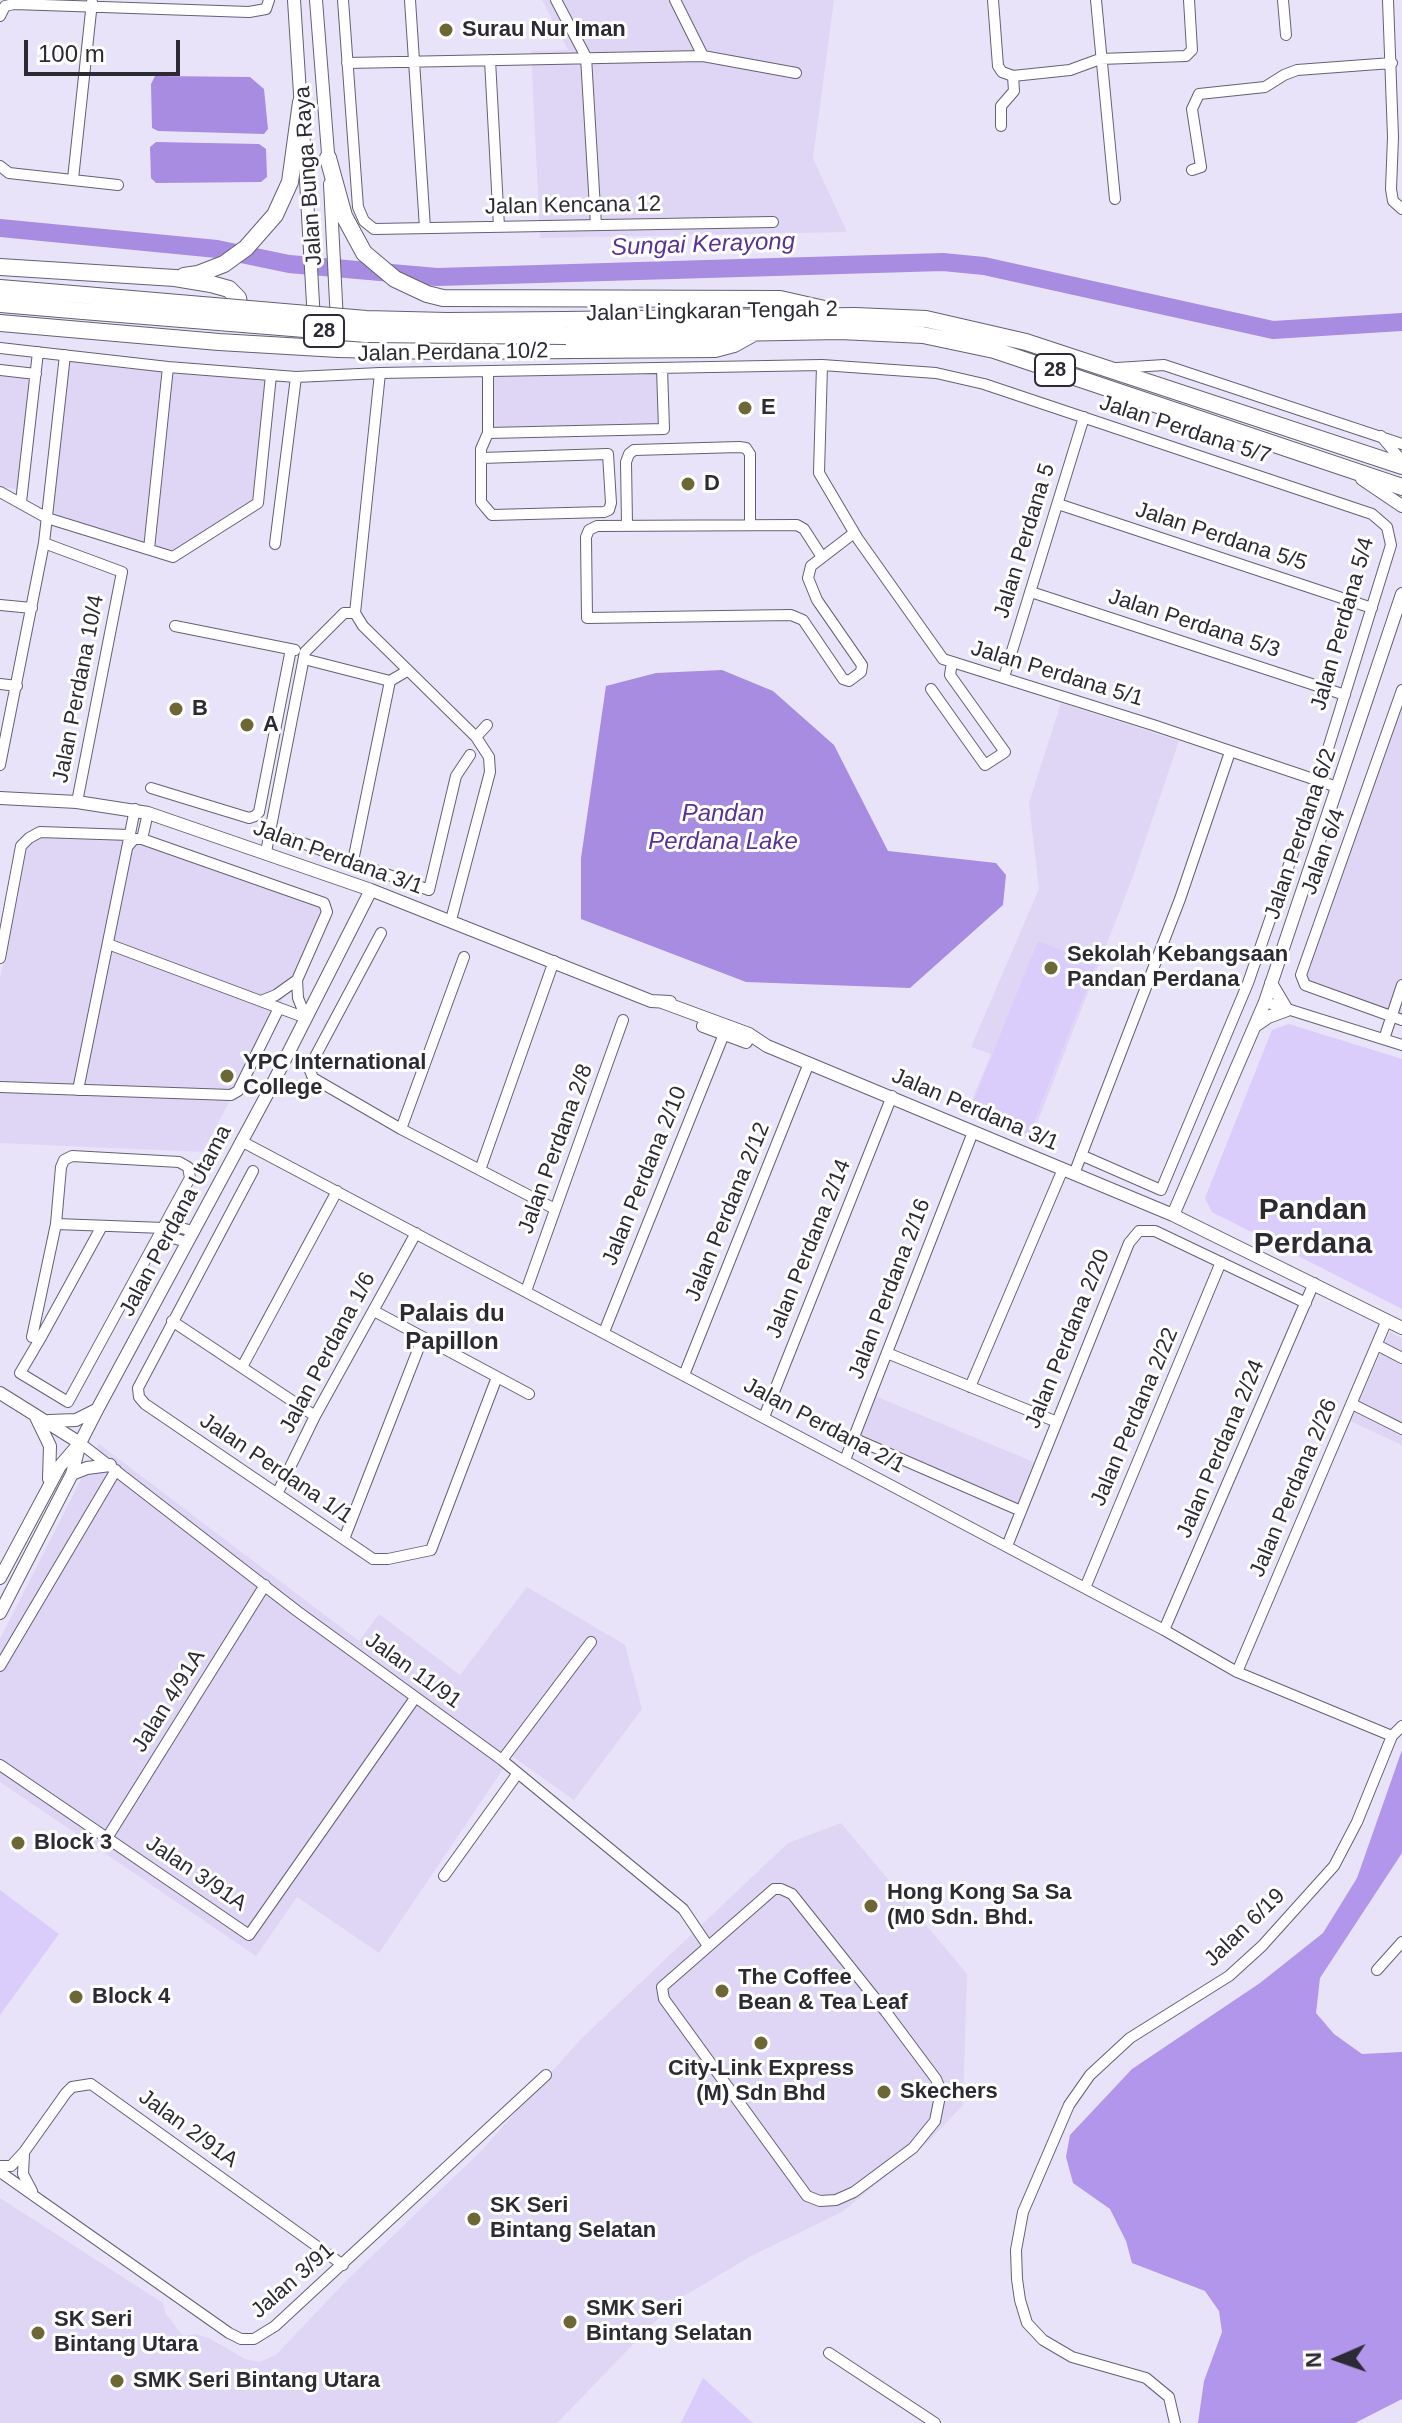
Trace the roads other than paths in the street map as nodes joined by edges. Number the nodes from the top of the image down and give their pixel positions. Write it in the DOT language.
graph roads {
  1 [pos="294,0"];
  2 [pos="316,0"];
  3 [pos="343,0"];
  4 [pos="410,0"];
  5 [pos="556,0"];
  6 [pos="675,0"];
  7 [pos="993,0"];
  8 [pos="1096,0"];
  9 [pos="1189,0"];
  10 [pos="1283,0"];
  11 [pos="1388,0"];
  12 [pos="92,2"];
  13 [pos="182,4"];
  14 [pos="267,5"];
  15 [pos="2,11"];
  16 [pos="1286,35"];
  17 [pos="703,56"];
  18 [pos="586,57"];
  19 [pos="1100,59"];
  20 [pos="490,60"];
  21 [pos="415,62"];
  22 [pos="347,63"];
  23 [pos="1392,63"];
  24 [pos="796,73"];
  25 [pos="1007,74"];
  26 [pos="301,102"];
  27 [pos="1001,126"];
  28 [pos="328,158"];
  29 [pos="0,166"];
  30 [pos="1192,170"];
  31 [pos="73,179"];
  32 [pos="118,185"];
  33 [pos="1115,199"];
  34 [pos="1402,209"];
  35 [pos="773,222"];
  36 [pos="596,225"];
  37 [pos="499,227"];
  38 [pos="425,228"];
  39 [pos="0,267"];
  40 [pos="175,278"];
  41 [pos="0,288"];
  42 [pos="435,296"];
  43 [pos="84,303"];
  44 [pos="0,304"];
  45 [pos="855,316"];
  46 [pos="0,323"];
  47 [pos="566,328"];
  48 [pos="754,333"];
  49 [pos="219,342"];
  50 [pos="0,348"];
  51 [pos="315,348"];
  52 [pos="338,349"];
  53 [pos="438,351"];
  54 [pos="38,352"];
  55 [pos="65,355"];
  56 [pos="822,365"];
  57 [pos="168,367"];
  58 [pos="662,368"];
  59 [pos="1104,369"];
  60 [pos="0,370"];
  61 [pos="380,373"];
  62 [pos="488,373"];
  63 [pos="36,374"];
  64 [pos="271,375"];
  65 [pos="296,377"];
  66 [pos="1084,417"];
  67 [pos="488,433"];
  68 [pos="1380,435"];
  69 [pos="1402,444"];
  70 [pos="481,458"];
  71 [pos="1402,464"];
  72 [pos="1345,468"];
  73 [pos="1402,487"];
  74 [pos="0,492"];
  75 [pos="21,502"];
  76 [pos="1058,504"];
  77 [pos="1402,506"];
  78 [pos="47,518"];
  79 [pos="627,524"];
  80 [pos="750,524"];
  81 [pos="1387,527"];
  82 [pos="856,536"];
  83 [pos="44,543"];
  84 [pos="275,544"];
  85 [pos="149,549"];
  86 [pos="822,557"];
  87 [pos="1031,592"];
  88 [pos="1402,594"];
  89 [pos="0,605"];
  90 [pos="32,608"];
  91 [pos="1372,608"];
  92 [pos="355,613"];
  93 [pos="175,626"];
  94 [pos="291,649"];
  95 [pos="305,656"];
  96 [pos="952,662"];
  97 [pos="965,666"];
  98 [pos="407,671"];
  99 [pos="1004,677"];
  100 [pos="390,681"];
  101 [pos="955,682"];
  102 [pos="0,684"];
  103 [pos="17,686"];
  104 [pos="931,689"];
  105 [pos="1402,690"];
  106 [pos="1345,695"];
  107 [pos="487,725"];
  108 [pos="476,737"];
  109 [pos="1230,752"];
  110 [pos="470,755"];
  111 [pos="0,763"];
  112 [pos="1318,781"];
  113 [pos="1337,787"];
  114 [pos="151,788"];
  115 [pos="0,798"];
  116 [pos="77,802"];
  117 [pos="142,811"];
  118 [pos="270,831"];
  119 [pos="142,839"];
  120 [pos="129,840"];
  121 [pos="266,852"];
  122 [pos="353,861"];
  123 [pos="371,890"];
  124 [pos="451,920"];
  125 [pos="381,933"];
  126 [pos="108,944"];
  127 [pos="464,957"];
  128 [pos="0,958"];
  129 [pos="554,961"];
  130 [pos="297,980"];
  131 [pos="1271,983"];
  132 [pos="1402,985"];
  133 [pos="261,1001"];
  134 [pos="656,1001"];
  135 [pos="1265,1002"];
  136 [pos="279,1008"];
  137 [pos="1287,1010"];
  138 [pos="306,1018"];
  139 [pos="1396,1018"];
  140 [pos="623,1020"];
  141 [pos="1255,1026"];
  142 [pos="724,1034"];
  143 [pos="1384,1039"];
  144 [pos="761,1043"];
  145 [pos="1402,1045"];
  146 [pos="809,1063"];
  147 [pos="0,1087"];
  148 [pos="78,1090"];
  149 [pos="892,1096"];
  150 [pos="401,1129"];
  151 [pos="973,1132"];
  152 [pos="241,1141"];
  153 [pos="1081,1155"];
  154 [pos="480,1170"];
  155 [pos="253,1171"];
  156 [pos="1068,1172"];
  157 [pos="337,1191"];
  158 [pos="555,1209"];
  159 [pos="1173,1215"];
  160 [pos="56,1224"];
  161 [pos="102,1226"];
  162 [pos="164,1228"];
  163 [pos="416,1233"];
  164 [pos="190,1236"];
  165 [pos="1221,1262"];
  166 [pos="1314,1283"];
  167 [pos="526,1291"];
  168 [pos="1306,1303"];
  169 [pos="374,1311"];
  170 [pos="1387,1320"];
  171 [pos="172,1321"];
  172 [pos="1402,1328"];
  173 [pos="604,1332"];
  174 [pos="423,1337"];
  175 [pos="40,1339"];
  176 [pos="1377,1345"];
  177 [pos="887,1353"];
  178 [pos="1402,1358"];
  179 [pos="242,1367"];
  180 [pos="684,1375"];
  181 [pos="497,1377"];
  182 [pos="970,1387"];
  183 [pos="0,1393"];
  184 [pos="529,1394"];
  185 [pos="1352,1404"];
  186 [pos="98,1408"];
  187 [pos="33,1414"];
  188 [pos="315,1416"];
  189 [pos="764,1417"];
  190 [pos="46,1421"];
  191 [pos="1057,1422"];
  192 [pos="1402,1429"];
  193 [pos="853,1438"];
  194 [pos="80,1443"];
  195 [pos="845,1460"];
  196 [pos="113,1467"];
  197 [pos="72,1474"];
  198 [pos="47,1490"];
  199 [pos="277,1494"];
  200 [pos="1021,1511"];
  201 [pos="344,1539"];
  202 [pos="1007,1546"];
  203 [pos="0,1578"];
  204 [pos="265,1585"];
  205 [pos="1085,1588"];
  206 [pos="0,1613"];
  207 [pos="1164,1630"];
  208 [pos="591,1642"];
  209 [pos="0,1666"];
  210 [pos="1237,1672"];
  211 [pos="415,1698"];
  212 [pos="1402,1726"];
  213 [pos="1392,1736"];
  214 [pos="502,1760"];
  215 [pos="0,1765"];
  216 [pos="518,1773"];
  217 [pos="107,1838"];
  218 [pos="444,1876"];
  219 [pos="1402,1942"];
  220 [pos="708,1946"];
  221 [pos="1377,1970"];
  222 [pos="546,2075"];
  223 [pos="24,2152"];
  224 [pos="0,2166"];
  225 [pos="0,2172"];
  226 [pos="35,2196"];
  227 [pos="343,2265"];
  228 [pos="829,2353"];
  229 [pos="935,2423"];
  230 [pos="1175,2423"];
  1 -- 26 [label="street, Jalan Bunga Raya"];
  2 -- 28 [label="street, Jalan Bunga Raya"];
  3 -- 22 [label="street"];
  4 -- 21 [label="street"];
  5 -- 18 [label="street"];
  6 -- 17 [label="street"];
  7 -- 25 [label="street"];
  8 -- 19 [label="street"];
  9 -- 19 [label="street"];
  10 -- 16 [label="street"];
  11 -- 23 [label="street"];
  12 -- 13 [label="street"];
  12 -- 15 [label="street"];
  12 -- 31 [label="street"];
  13 -- 14 [label="street"];
  17 -- 18 [label="street"];
  17 -- 24 [label="street"];
  18 -- 20 [label="street"];
  18 -- 36 [label="street"];
  19 -- 25 [label="street"];
  19 -- 33 [label="street"];
  20 -- 21 [label="street"];
  20 -- 37 [label="street"];
  21 -- 22 [label="street"];
  21 -- 38 [label="street"];
  22 -- 38 [label="street, Jalan Kencana 12"];
  23 -- 30 [label="street"];
  23 -- 34 [label="street"];
  25 -- 27 [label="street"];
  26 -- 40 [label="highway"];
  26 -- 51 [label="street, Jalan Bunga Raya"];
  28 -- 42 [label="highway"];
  28 -- 52 [label="street, Jalan Bunga Raya"];
  29 -- 31 [label="street"];
  31 -- 32 [label="street"];
  35 -- 36 [label="street, Jalan Kencana 12"];
  36 -- 37 [label="street, Jalan Kencana 12"];
  37 -- 38 [label="street, Jalan Kencana 12"];
  39 -- 40 [label="highway"];
  40 -- 49 [label="highway"];
  41 -- 43 [label="highway, Jalan Lingkaran Tengah 2 / 28"];
  42 -- 45 [label="highway"];
  42 -- 53 [label="highway"];
  43 -- 44 [label="highway, Jalan Lingkaran Tengah 2 / 28"];
  43 -- 47 [label="highway, Jalan Lingkaran Tengah 2 / 28, bridge"];
  45 -- 47 [label="highway, Jalan Lingkaran Tengah 2 / 28"];
  45 -- 59 [label="highway, Jalan Lingkaran Tengah 2 / 28"];
  46 -- 49 [label="highway"];
  47 -- 48 [label="highway, Jalan Lingkaran Tengah 2 / 28"];
  48 -- 53 [label="highway"];
  48 -- 72 [label="highway, Jalan Lingkaran Tengah 2 / 28"];
  49 -- 51 [label="highway"];
  50 -- 54 [label="street, Jalan Perdana 10/2"];
  51 -- 52 [label="highway"];
  52 -- 53 [label="highway"];
  54 -- 55 [label="street, Jalan Perdana 10/2"];
  54 -- 63 [label="street"];
  55 -- 57 [label="street, Jalan Perdana 10/2"];
  55 -- 78 [label="street"];
  56 -- 58 [label="street, Jalan Perdana 10/2"];
  56 -- 66 [label="street, Jalan Perdana 5/7"];
  56 -- 82 [label="street, Jalan Perdana 5/1"];
  57 -- 64 [label="street, Jalan Perdana 10/2"];
  57 -- 85 [label="street"];
  58 -- 62 [label="street, Jalan Perdana 10/2"];
  58 -- 67 [label="street"];
  59 -- 68 [label="street"];
  59 -- 71 [label="highway, Jalan Lingkaran Tengah 2 / 28"];
  60 -- 63 [label="street"];
  61 -- 62 [label="street, Jalan Perdana 10/2"];
  61 -- 65 [label="street, Jalan Perdana 10/2"];
  61 -- 92 [label="street"];
  62 -- 67 [label="street"];
  63 -- 75 [label="street"];
  64 -- 65 [label="street, Jalan Perdana 10/2"];
  64 -- 85 [label="street"];
  65 -- 84 [label="street"];
  66 -- 76 [label="street, Jalan Perdana 5"];
  66 -- 81 [label="street, Jalan Perdana 5/7"];
  67 -- 70 [label="street"];
  68 -- 69 [label="street"];
  68 -- 71 [label="street"];
  70 -- 70 [label="street"];
  72 -- 73 [label="highway, Jalan Lingkaran Tengah 2 / 28"];
  72 -- 77 [label="street"];
  74 -- 75 [label="street"];
  75 -- 78 [label="street"];
  76 -- 87 [label="street, Jalan Perdana 5"];
  76 -- 91 [label="street, Jalan Perdana 5/5"];
  78 -- 83 [label="street"];
  78 -- 85 [label="street"];
  79 -- 80 [label="street"];
  79 -- 80 [label="street"];
  79 -- 86 [label="street"];
  80 -- 86 [label="street"];
  81 -- 91 [label="street, Jalan Perdana 5/4"];
  82 -- 86 [label="street"];
  82 -- 96 [label="street, Jalan Perdana 5/1"];
  83 -- 90 [label="street"];
  83 -- 116 [label="street, Jalan Perdana 10/4"];
  87 -- 99 [label="street, Jalan Perdana 5"];
  87 -- 106 [label="street, Jalan Perdana 5/3"];
  88 -- 113 [label="street, Jalan Perdana 6/2"];
  89 -- 90 [label="street"];
  90 -- 103 [label="street"];
  91 -- 106 [label="street, Jalan Perdana 5/4"];
  92 -- 95 [label="street"];
  92 -- 98 [label="street"];
  93 -- 94 [label="street"];
  94 -- 95 [label="street"];
  94 -- 114 [label="street"];
  95 -- 100 [label="street"];
  95 -- 118 [label="street"];
  96 -- 97 [label="street, Jalan Perdana 5/1"];
  96 -- 101 [label="street"];
  97 -- 99 [label="street, Jalan Perdana 5/1"];
  97 -- 101 [label="street"];
  98 -- 100 [label="street"];
  98 -- 108 [label="street"];
  99 -- 109 [label="street, Jalan Perdana 5/1"];
  100 -- 122 [label="street"];
  101 -- 104 [label="street"];
  102 -- 103 [label="street"];
  103 -- 111 [label="street"];
  105 -- 139 [label="street, Jalan 6/4"];
  106 -- 112 [label="street, Jalan Perdana 5/4"];
  107 -- 108 [label="street"];
  108 -- 124 [label="street"];
  109 -- 112 [label="street, Jalan Perdana 5/1"];
  109 -- 153 [label="street"];
  110 -- 122 [label="street"];
  112 -- 113 [label="street, Jalan Perdana 5/1"];
  112 -- 153 [label="street, Jalan Perdana 5/4"];
  113 -- 131 [label="street, Jalan Perdana 6/2"];
  115 -- 116 [label="street, Jalan Perdana 3/1"];
  116 -- 117 [label="street, Jalan Perdana 3/1"];
  117 -- 119 [label="street"];
  117 -- 120 [label="street"];
  117 -- 121 [label="street, Jalan Perdana 3/1"];
  118 -- 121 [label="street"];
  118 -- 122 [label="street"];
  119 -- 120 [label="street"];
  119 -- 130 [label="street"];
  120 -- 126 [label="street"];
  120 -- 128 [label="street"];
  121 -- 123 [label="street, Jalan Perdana 3/1"];
  123 -- 124 [label="street, Jalan Perdana 3/1"];
  123 -- 138 [label="street, Jalan Perdana Utama"];
  124 -- 129 [label="street, Jalan Perdana 3/1"];
  125 -- 150 [label="street"];
  126 -- 133 [label="street"];
  126 -- 148 [label="street"];
  127 -- 150 [label="street"];
  129 -- 134 [label="street, Jalan Perdana 3/1"];
  129 -- 154 [label="street"];
  130 -- 133 [label="street"];
  130 -- 138 [label="street"];
  131 -- 135 [label="street, Jalan Perdana 6/2"];
  131 -- 137 [label="street"];
  132 -- 139 [label="street"];
  133 -- 136 [label="street"];
  134 -- 142 [label="street, Jalan Perdana 3/1"];
  134 -- 144 [label="street, Jalan Perdana 3/1"];
  135 -- 137 [label="street"];
  135 -- 141 [label="street, Jalan Perdana 6/2"];
  136 -- 138 [label="street"];
  136 -- 148 [label="street"];
  137 -- 141 [label="street"];
  137 -- 143 [label="street"];
  138 -- 152 [label="street, Jalan Perdana Utama"];
  139 -- 143 [label="street"];
  140 -- 158 [label="street, Jalan Perdana 2/8"];
  141 -- 159 [label="street, Jalan Perdana 6/2"];
  142 -- 144 [label="street, Jalan Perdana 3/1"];
  142 -- 173 [label="street, Jalan Perdana 2/10"];
  143 -- 145 [label="street"];
  144 -- 146 [label="street, Jalan Perdana 3/1"];
  146 -- 149 [label="street, Jalan Perdana 3/1"];
  146 -- 180 [label="street, Jalan Perdana 2/12"];
  147 -- 148 [label="street"];
  149 -- 151 [label="street, Jalan Perdana 3/1"];
  149 -- 189 [label="street, Jalan Perdana 2/14"];
  150 -- 154 [label="street"];
  151 -- 156 [label="street, Jalan Perdana 3/1"];
  151 -- 177 [label="street, Jalan Perdana 2/16"];
  152 -- 157 [label="street, Jalan Perdana 2/1"];
  152 -- 164 [label="street, Jalan Perdana Utama"];
  153 -- 156 [label="street"];
  154 -- 158 [label="street"];
  155 -- 171 [label="street"];
  156 -- 159 [label="street, Jalan Perdana 3/1"];
  156 -- 182 [label="street"];
  157 -- 163 [label="street, Jalan Perdana 2/1"];
  157 -- 179 [label="street"];
  158 -- 167 [label="street, Jalan Perdana 2/8"];
  159 -- 166 [label="street, Jalan Perdana 3/1"];
  160 -- 161 [label="street"];
  160 -- 162 [label="street"];
  160 -- 175 [label="street"];
  161 -- 162 [label="street"];
  161 -- 175 [label="street"];
  162 -- 164 [label="street"];
  162 -- 175 [label="street"];
  163 -- 167 [label="street, Jalan Perdana 2/1"];
  163 -- 169 [label="street, Jalan Perdana 1/6"];
  164 -- 186 [label="street, Jalan Perdana Utama"];
  165 -- 168 [label="street, Jalan Perdana 2/20"];
  165 -- 191 [label="street, Jalan Perdana 2/20"];
  165 -- 205 [label="street, Jalan Perdana 2/22"];
  166 -- 168 [label="street, Jalan Perdana 2/24"];
  166 -- 170 [label="street, Jalan Perdana 3/1"];
  167 -- 173 [label="street, Jalan Perdana 2/1"];
  168 -- 207 [label="street, Jalan Perdana 2/24"];
  169 -- 174 [label="street"];
  169 -- 188 [label="street, Jalan Perdana 1/6"];
  170 -- 172 [label="street, Jalan Perdana 3/1"];
  170 -- 176 [label="street, Jalan Perdana 2/26"];
  171 -- 179 [label="street"];
  171 -- 199 [label="street, Jalan Perdana 1/1"];
  173 -- 180 [label="street, Jalan Perdana 2/1"];
  174 -- 181 [label="street"];
  174 -- 201 [label="street"];
  176 -- 178 [label="street"];
  176 -- 185 [label="street, Jalan Perdana 2/26"];
  177 -- 182 [label="street"];
  177 -- 193 [label="street, Jalan Perdana 2/16"];
  179 -- 188 [label="street"];
  180 -- 189 [label="street, Jalan Perdana 2/1"];
  181 -- 184 [label="street"];
  181 -- 201 [label="street, Jalan Perdana 1/1"];
  182 -- 191 [label="street"];
  183 -- 187 [label="street"];
  185 -- 192 [label="street"];
  185 -- 210 [label="street, Jalan Perdana 2/26"];
  186 -- 190 [label="street"];
  186 -- 194 [label="street, Jalan Perdana Utama"];
  187 -- 190 [label="street"];
  187 -- 198 [label="street"];
  188 -- 199 [label="street, Jalan Perdana 1/6"];
  189 -- 195 [label="street, Jalan Perdana 2/1"];
  190 -- 194 [label="street"];
  191 -- 200 [label="street, Jalan Perdana 2/20"];
  193 -- 195 [label="street, Jalan Perdana 2/16"];
  193 -- 200 [label="street, Jalan Perdana 2/1"];
  194 -- 196 [label="street, Jalan 11/91"];
  194 -- 197 [label="street, Jalan Perdana Utama"];
  194 -- 198 [label="street, Jalan Perdana Utama"];
  195 -- 202 [label="street, Jalan Perdana 2/1"];
  196 -- 197 [label="street"];
  196 -- 204 [label="street, Jalan 11/91"];
  196 -- 209 [label="street"];
  197 -- 206 [label="street, Jalan Perdana Utama"];
  198 -- 203 [label="street, Jalan Perdana Utama"];
  199 -- 201 [label="street, Jalan Perdana 1/1"];
  200 -- 202 [label="street, Jalan Perdana 2/20"];
  202 -- 205 [label="street, Jalan Perdana 2/1"];
  204 -- 211 [label="street, Jalan 11/91"];
  204 -- 217 [label="street, Jalan 4/91A"];
  205 -- 207 [label="street, Jalan Perdana 2/1"];
  207 -- 210 [label="street, Jalan Perdana 2/1"];
  208 -- 214 [label="street"];
  210 -- 213 [label="street, Jalan Perdana 2/1"];
  211 -- 214 [label="street, Jalan 11/91"];
  211 -- 217 [label="street, Jalan 3/91A"];
  212 -- 213 [label="street"];
  213 -- 230 [label="street, Jalan 6/19"];
  214 -- 216 [label="street, Jalan 11/91"];
  215 -- 217 [label="street, Jalan 3/91A"];
  216 -- 218 [label="street"];
  216 -- 220 [label="street, Jalan 11/91"];
  219 -- 221 [label="street"];
  220 -- 220 [label="street"];
  222 -- 227 [label="street, Jalan 3/91"];
  223 -- 224 [label="street, Jalan 2/91A"];
  223 -- 226 [label="street"];
  223 -- 227 [label="street, Jalan 2/91A"];
  225 -- 226 [label="street, Jalan 3/91"];
  226 -- 227 [label="street, Jalan 3/91"];
  228 -- 229 [label="street"];
}
